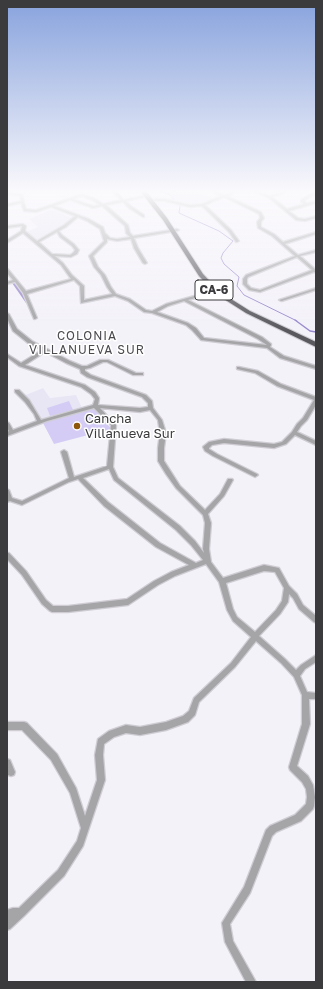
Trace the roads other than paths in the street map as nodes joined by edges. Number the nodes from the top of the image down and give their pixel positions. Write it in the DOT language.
graph roads {
  1 [pos="31,237"];
  2 [pos="45,237"];
  3 [pos="63,237"];
  4 [pos="105,237"];
  5 [pos="107,237"];
  6 [pos="132,237"];
  7 [pos="179,237"];
  8 [pos="180,237"];
  9 [pos="235,237"];
  10 [pos="276,237"];
  11 [pos="302,237"];
  12 [pos="237,241"];
  13 [pos="37,242"];
  14 [pos="283,243"];
  15 [pos="316,251"];
  16 [pos="52,255"];
  17 [pos="297,256"];
  18 [pos="145,263"];
  19 [pos="7,270"];
  20 [pos="315,271"];
  21 [pos="74,279"];
  22 [pos="16,281"];
  23 [pos="7,283"];
  24 [pos="316,288"];
  25 [pos="26,293"];
  26 [pos="115,295"];
  27 [pos="195,296"];
  28 [pos="184,300"];
  29 [pos="281,300"];
  30 [pos="153,312"];
  31 [pos="7,314"];
  32 [pos="35,318"];
  33 [pos="316,341"];
  34 [pos="316,345"];
  35 [pos="268,347"];
  36 [pos="45,350"];
  37 [pos="7,355"];
  38 [pos="21,365"];
  39 [pos="82,368"];
  40 [pos="239,368"];
  41 [pos="316,368"];
  42 [pos="140,374"];
  43 [pos="17,391"];
  44 [pos="316,400"];
  45 [pos="95,406"];
  46 [pos="151,408"];
  47 [pos="40,422"];
  48 [pos="7,424"];
  49 [pos="10,433"];
  50 [pos="294,433"];
  51 [pos="316,443"];
  52 [pos="64,452"];
  53 [pos="110,467"];
  54 [pos="255,475"];
  55 [pos="75,478"];
  56 [pos="230,480"];
  57 [pos="7,491"];
  58 [pos="8,499"];
  59 [pos="205,514"];
  60 [pos="7,555"];
  61 [pos="208,561"];
  62 [pos="196,566"];
  63 [pos="222,581"];
  64 [pos="287,588"];
  65 [pos="316,620"];
  66 [pos="254,637"];
  67 [pos="316,658"];
  68 [pos="296,675"];
  69 [pos="305,695"];
  70 [pos="316,696"];
  71 [pos="7,726"];
  72 [pos="7,763"];
  73 [pos="11,772"];
  74 [pos="85,829"];
  75 [pos="20,913"];
  76 [pos="7,915"];
  77 [pos="7,926"];
  78 [pos="251,982"];
  1 -- 13 [label="street"];
  2 -- 13 [label="street"];
  3 -- 16 [label="street"];
  4 -- 26 [label="street"];
  5 -- 6 [label="street"];
  6 -- 18 [label="street"];
  7 -- 34 [label="highway, CA-6"];
  8 -- 33 [label="highway, CA-6"];
  9 -- 12 [label="street"];
  10 -- 14 [label="street"];
  11 -- 14 [label="street"];
  13 -- 16 [label="street"];
  14 -- 17 [label="street"];
  15 -- 17 [label="street"];
  16 -- 21 [label="street"];
  17 -- 20 [label="street"];
  17 -- 20 [label="street"];
  19 -- 22 [label="street"];
  21 -- 25 [label="street"];
  21 -- 26 [label="street"];
  22 -- 23 [label="street"];
  22 -- 25 [label="street"];
  24 -- 29 [label="street"];
  25 -- 32 [label="street"];
  26 -- 30 [label="street"];
  27 -- 28 [label="street"];
  28 -- 30 [label="street"];
  28 -- 35 [label="street"];
  30 -- 35 [label="street"];
  31 -- 36 [label="street"];
  35 -- 41 [label="street"];
  36 -- 38 [label="street"];
  36 -- 39 [label="street"];
  37 -- 38 [label="street"];
  38 -- 45 [label="street"];
  39 -- 42 [label="street"];
  39 -- 46 [label="street"];
  40 -- 44 [label="street"];
  43 -- 47 [label="street"];
  44 -- 50 [label="street"];
  45 -- 46 [label="street"];
  45 -- 47 [label="street"];
  45 -- 53 [label="street"];
  46 -- 59 [label="street"];
  47 -- 49 [label="street"];
  48 -- 49 [label="street"];
  50 -- 51 [label="street"];
  50 -- 54 [label="street"];
  52 -- 55 [label="street"];
  53 -- 55 [label="street"];
  53 -- 61 [label="street"];
  55 -- 58 [label="street"];
  55 -- 62 [label="street"];
  56 -- 59 [label="street"];
  57 -- 58 [label="street"];
  59 -- 61 [label="street"];
  60 -- 62 [label="street"];
  61 -- 62 [label="street"];
  61 -- 63 [label="street"];
  63 -- 64 [label="street"];
  63 -- 66 [label="street"];
  64 -- 65 [label="street"];
  64 -- 66 [label="street"];
  66 -- 68 [label="street"];
  66 -- 74 [label="street"];
  67 -- 68 [label="street"];
  68 -- 69 [label="street"];
  69 -- 70 [label="street"];
  69 -- 78 [label="street"];
  71 -- 74 [label="street"];
  72 -- 73 [label="street"];
  74 -- 75 [label="street"];
  75 -- 76 [label="street"];
  75 -- 77 [label="street"];
}
